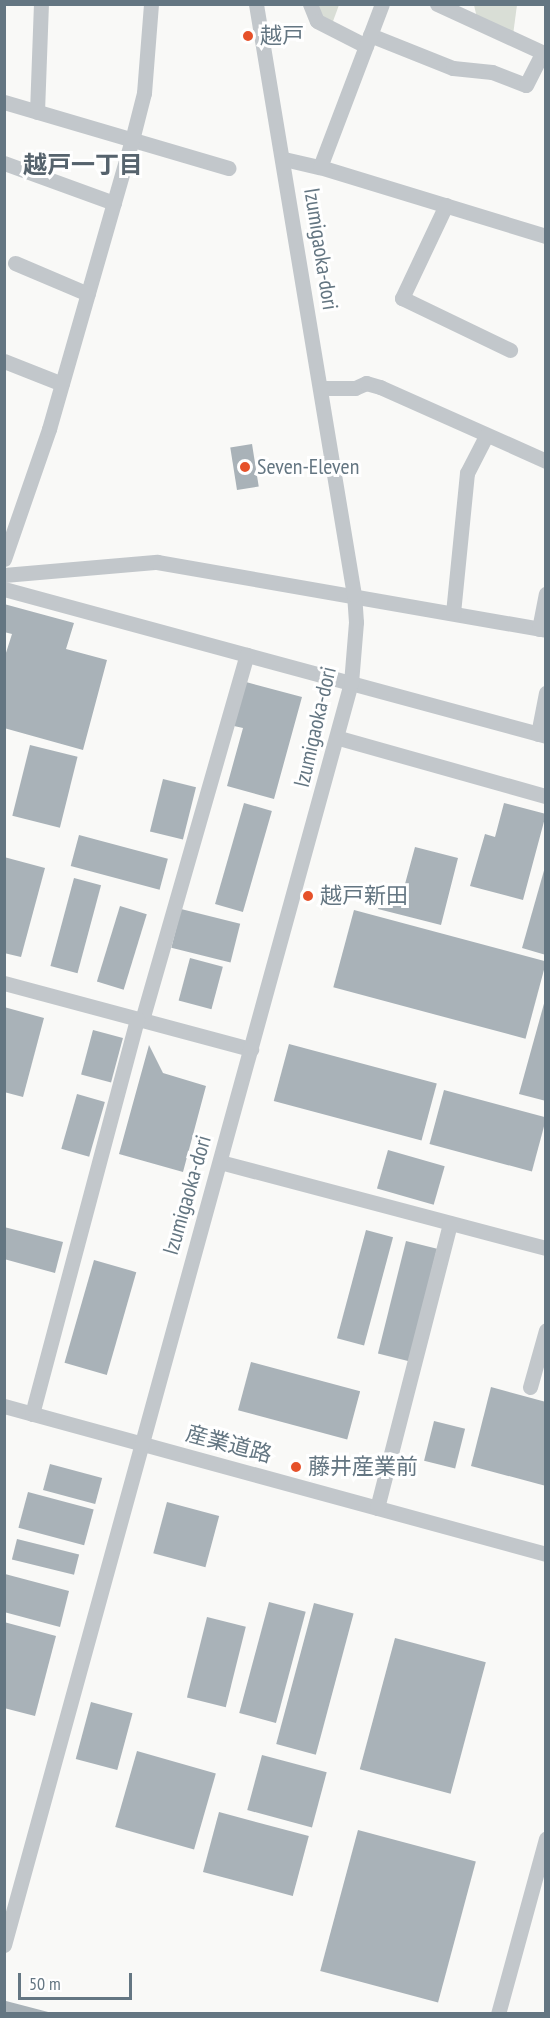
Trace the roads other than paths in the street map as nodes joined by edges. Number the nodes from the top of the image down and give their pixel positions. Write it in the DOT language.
graph roads {
  1 [pos="41,4"];
  2 [pos="151,4"];
  3 [pos="256,4"];
  4 [pos="310,4"];
  5 [pos="382,4"];
  6 [pos="437,4"];
  7 [pos="465,10"];
  8 [pos="368,40"];
  9 [pos="544,53"];
  10 [pos="4,102"];
  11 [pos="37,112"];
  12 [pos="132,140"];
  13 [pos="284,159"];
  14 [pos="4,163"];
  15 [pos="320,166"];
  16 [pos="228,168"];
  17 [pos="114,203"];
  18 [pos="446,205"];
  19 [pos="546,236"];
  20 [pos="15,263"];
  21 [pos="88,294"];
  22 [pos="510,350"];
  23 [pos="4,361"];
  24 [pos="62,384"];
  25 [pos="322,388"];
  26 [pos="486,436"];
  27 [pos="546,461"];
  28 [pos="4,559"];
  29 [pos="4,575"];
  30 [pos="4,590"];
  31 [pos="546,594"];
  32 [pos="354,595"];
  33 [pos="453,613"];
  34 [pos="542,629"];
  35 [pos="247,655"];
  36 [pos="351,683"];
  37 [pos="546,693"];
  38 [pos="542,735"];
  39 [pos="339,738"];
  40 [pos="546,796"];
  41 [pos="4,983"];
  42 [pos="140,1019"];
  43 [pos="251,1049"];
  44 [pos="220,1162"];
  45 [pos="450,1223"];
  46 [pos="546,1248"];
  47 [pos="546,1330"];
  48 [pos="530,1387"];
  49 [pos="4,1406"];
  50 [pos="32,1414"];
  51 [pos="142,1444"];
  52 [pos="377,1508"];
  53 [pos="546,1554"];
  54 [pos="546,1838"];
  55 [pos="4,1945"];
  56 [pos="498,2013"];
  1 -- 11 [label="street"];
  2 -- 12 [label="street"];
  3 -- 13 [label="street, Izumigaoka-dori"];
  4 -- 8 [label="street"];
  5 -- 8 [label="street"];
  6 -- 7 [label="street"];
  7 -- 9 [label="street"];
  8 -- 9 [label="street"];
  8 -- 15 [label="street"];
  10 -- 11 [label="street"];
  11 -- 12 [label="street"];
  12 -- 16 [label="street"];
  12 -- 17 [label="street"];
  13 -- 15 [label="street"];
  13 -- 25 [label="street, Izumigaoka-dori"];
  14 -- 17 [label="street"];
  15 -- 18 [label="street"];
  17 -- 21 [label="street"];
  18 -- 19 [label="street"];
  18 -- 22 [label="street"];
  20 -- 21 [label="street"];
  21 -- 24 [label="street"];
  23 -- 24 [label="street"];
  24 -- 28 [label="street"];
  25 -- 26 [label="street"];
  25 -- 32 [label="street, Izumigaoka-dori"];
  26 -- 27 [label="street"];
  26 -- 33 [label="street"];
  29 -- 32 [label="street"];
  30 -- 35 [label="street"];
  31 -- 34 [label="street"];
  32 -- 33 [label="street"];
  32 -- 36 [label="street, Izumigaoka-dori"];
  33 -- 34 [label="street"];
  35 -- 36 [label="street"];
  35 -- 42 [label="street"];
  36 -- 38 [label="street"];
  36 -- 39 [label="street, Izumigaoka-dori"];
  37 -- 38 [label="street"];
  39 -- 40 [label="street"];
  39 -- 43 [label="street, Izumigaoka-dori"];
  41 -- 42 [label="street"];
  42 -- 43 [label="street"];
  42 -- 50 [label="street"];
  43 -- 44 [label="street, Izumigaoka-dori"];
  44 -- 45 [label="street"];
  44 -- 51 [label="street, Izumigaoka-dori"];
  45 -- 46 [label="street"];
  45 -- 52 [label="street"];
  47 -- 48 [label="street"];
  49 -- 50 [label="street, 産業道路"];
  50 -- 51 [label="street, 産業道路"];
  51 -- 52 [label="street, 産業道路"];
  51 -- 55 [label="street, Izumigaoka-dori"];
  52 -- 53 [label="street, 産業道路"];
  54 -- 56 [label="street"];
}
